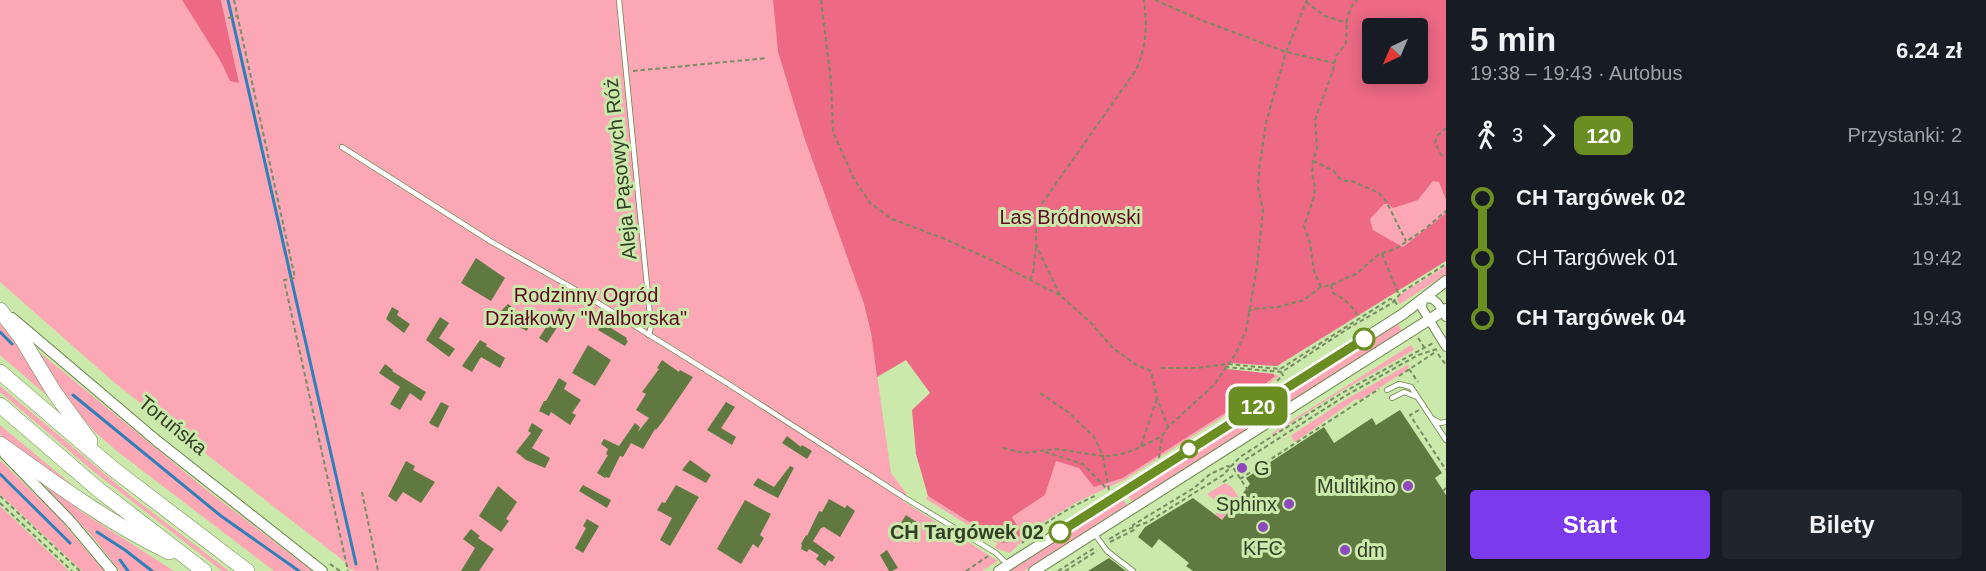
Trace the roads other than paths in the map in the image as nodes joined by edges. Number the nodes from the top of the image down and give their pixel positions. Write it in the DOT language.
graph roads {
  1 [pos="619,0"];
  2 [pos="342,147"];
  3 [pos="1446,281"];
  4 [pos="1423,299"];
  5 [pos="0,309"];
  6 [pos="1445,312"];
  7 [pos="1429,320"];
  8 [pos="649,335"];
  9 [pos="1443,347"];
  10 [pos="0,372"];
  11 [pos="1387,390"];
  12 [pos="1392,398"];
  13 [pos="1419,399"];
  14 [pos="0,405"];
  15 [pos="1431,417"];
  16 [pos="1446,422"];
  17 [pos="1445,439"];
  18 [pos="0,444"];
  19 [pos="0,450"];
  20 [pos="112,468"];
  21 [pos="1094,533"];
  22 [pos="326,567"];
  23 [pos="1004,568"];
  24 [pos="202,569"];
  25 [pos="112,571"];
  26 [pos="247,571"];
  27 [pos="1034,571"];
  28 [pos="1133,571"];
  1 -- 8 [label="lane, Aleja Pąsowych Róż"];
  2 -- 8 [label="lane"];
  3 -- 4 [label="street"];
  4 -- 6 [label="street"];
  4 -- 7 [label="street"];
  4 -- 23 [label="street"];
  5 -- 20 [label="highway"];
  5 -- 22 [label="street, Toruńska"];
  6 -- 7 [label="street"];
  7 -- 9 [label="street"];
  7 -- 21 [label="street"];
  8 -- 23 [label="lane"];
  10 -- 20 [label="highway"];
  11 -- 13 [label="lane"];
  12 -- 13 [label="lane"];
  13 -- 15 [label="lane"];
  14 -- 24 [label="highway"];
  15 -- 16 [label="lane"];
  15 -- 17 [label="lane"];
  16 -- 17 [label="lane"];
  18 -- 24 [label="highway"];
  19 -- 25 [label="street"];
  20 -- 26 [label="highway"];
  21 -- 27 [label="street"];
  21 -- 28 [label="lane"];
}
